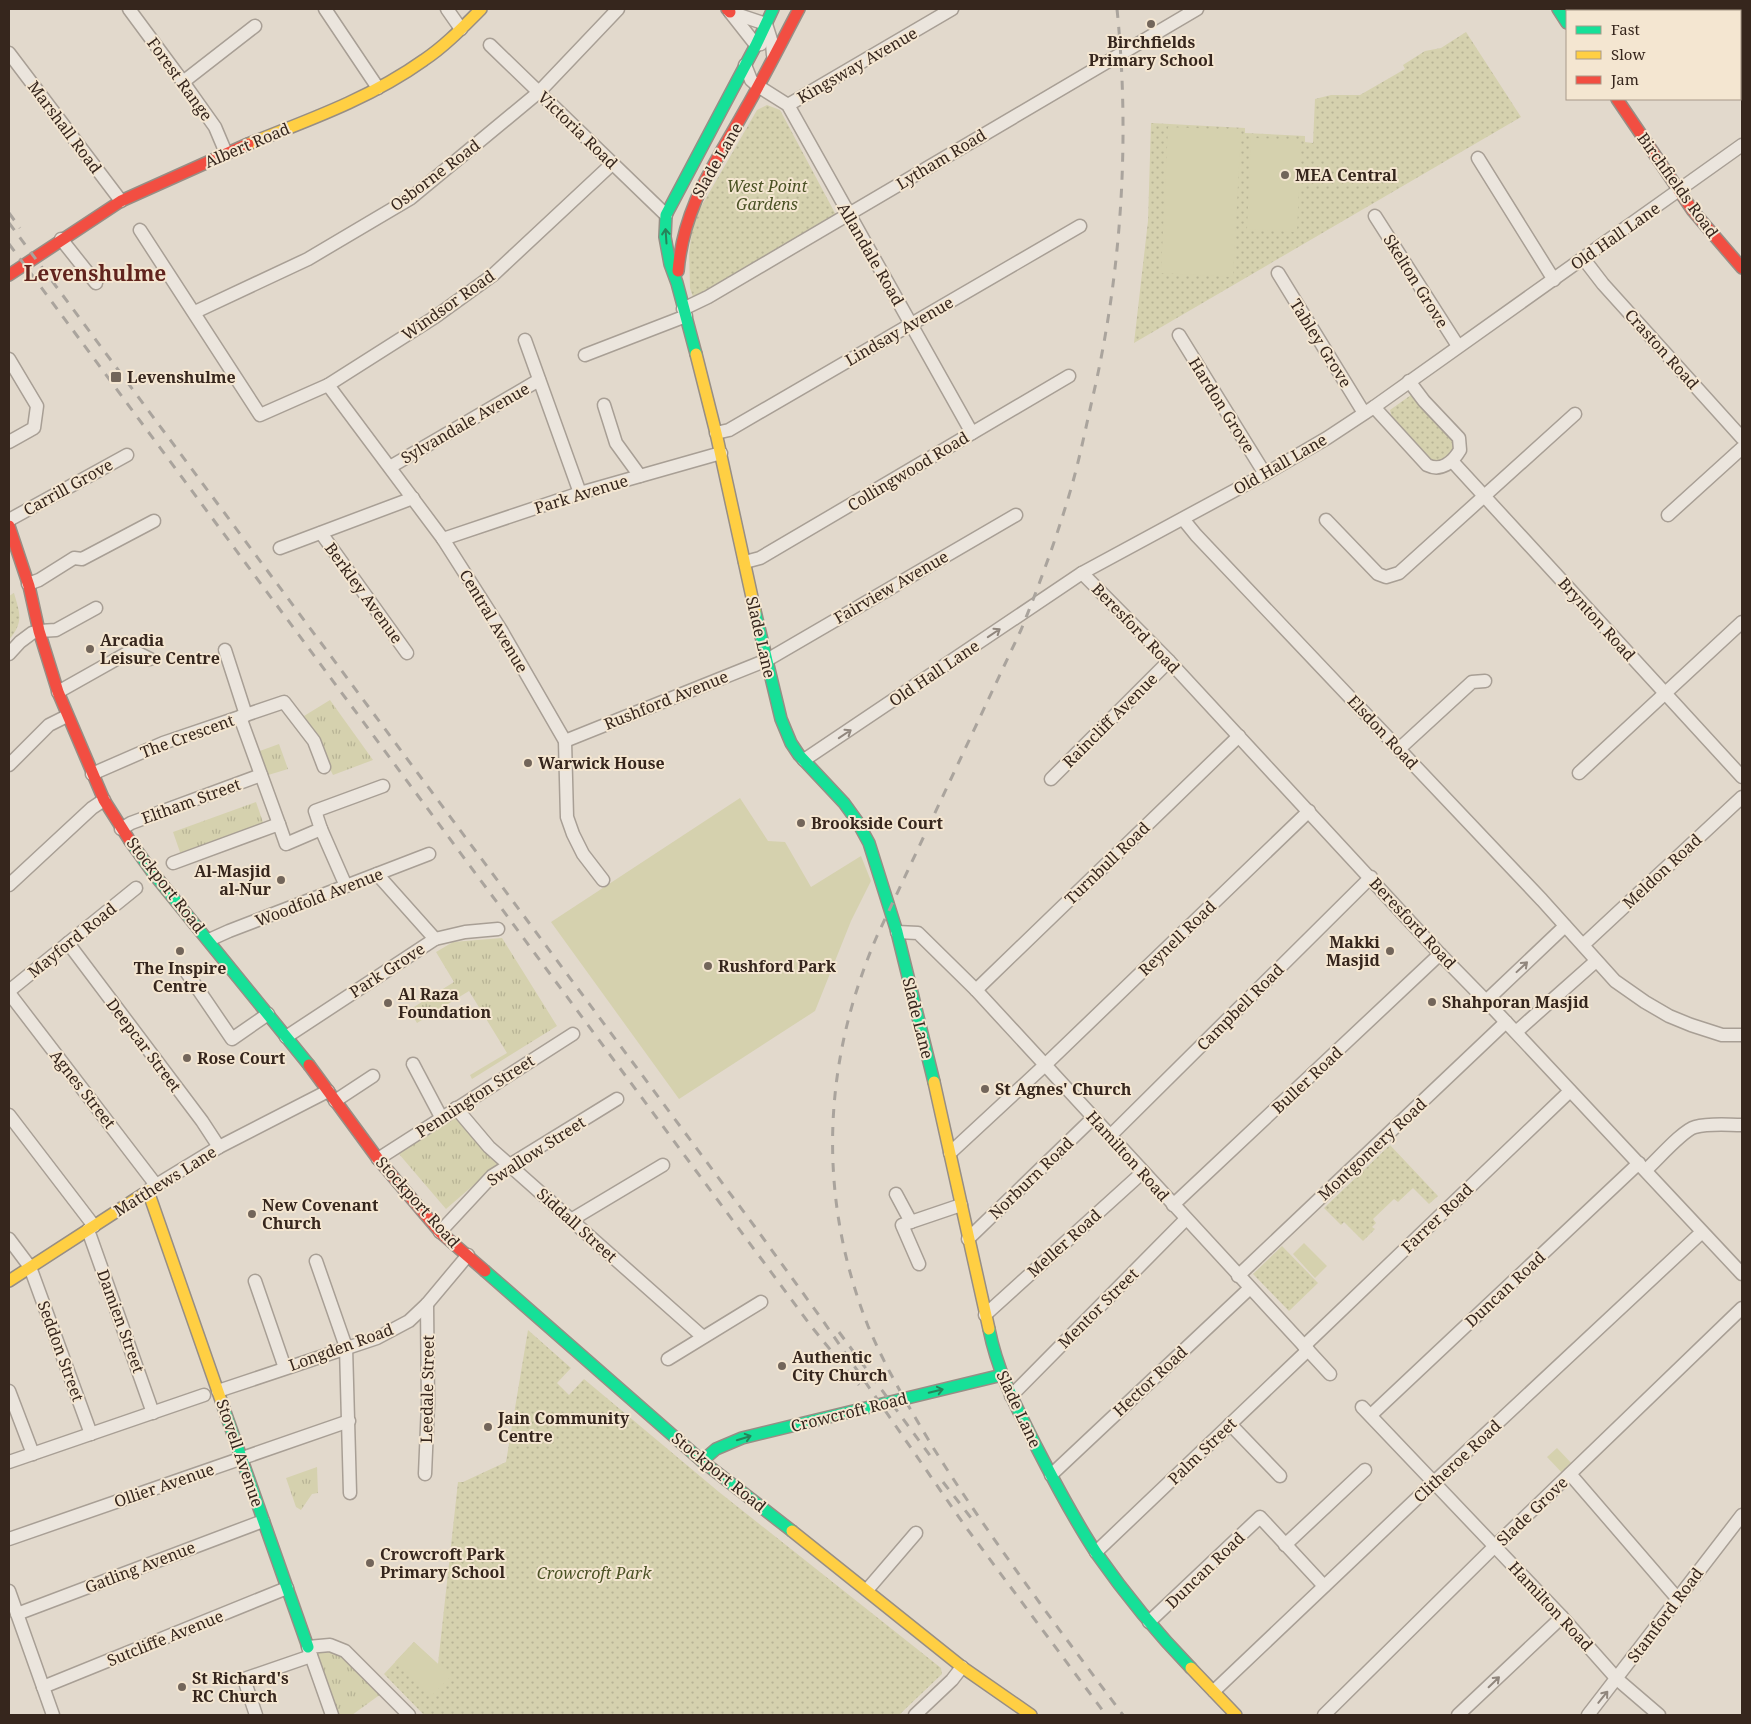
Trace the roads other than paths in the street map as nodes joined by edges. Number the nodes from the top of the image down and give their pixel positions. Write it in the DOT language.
graph roads {
  1 [pos="129,9"];
  2 [pos="325,9"];
  3 [pos="446,9"];
  4 [pos="480,9"];
  5 [pos="618,9"];
  6 [pos="773,9"];
  7 [pos="799,9"];
  8 [pos="952,9"];
  9 [pos="1197,9"];
  10 [pos="1558,9"];
  11 [pos="728,10"];
  12 [pos="1566,21"];
  13 [pos="766,24"];
  14 [pos="255,26"];
  15 [pos="461,29"];
  16 [pos="785,34"];
  17 [pos="772,42"];
  18 [pos="490,45"];
  19 [pos="756,45"];
  20 [pos="9,53"];
  21 [pos="773,56"];
  22 [pos="745,65"];
  23 [pos="183,82"];
  24 [pos="758,86"];
  25 [pos="378,88"];
  26 [pos="732,90"];
  27 [pos="539,92"];
  28 [pos="1617,100"];
  29 [pos="788,105"];
  30 [pos="1742,145"];
  31 [pos="226,153"];
  32 [pos="1478,158"];
  33 [pos="613,164"];
  34 [pos="1678,191"];
  35 [pos="694,200"];
  36 [pos="121,201"];
  37 [pos="848,214"];
  38 [pos="666,215"];
  39 [pos="1375,216"];
  40 [pos="1080,226"];
  41 [pos="140,230"];
  42 [pos="61,240"];
  43 [pos="1583,258"];
  44 [pos="1742,268"];
  45 [pos="1278,274"];
  46 [pos="9,275"];
  47 [pos="1554,280"];
  48 [pos="96,283"];
  49 [pos="677,283"];
  50 [pos="195,312"];
  51 [pos="684,312"];
  52 [pos="911,323"];
  53 [pos="1179,336"];
  54 [pos="525,340"];
  55 [pos="1458,346"];
  56 [pos="585,355"];
  57 [pos="9,359"];
  58 [pos="1069,376"];
  59 [pos="539,380"];
  60 [pos="1409,381"];
  61 [pos="328,385"];
  62 [pos="604,405"];
  63 [pos="1369,410"];
  64 [pos="1575,414"];
  65 [pos="716,433"];
  66 [pos="972,433"];
  67 [pos="1742,438"];
  68 [pos="9,442"];
  69 [pos="1742,448"];
  70 [pos="721,453"];
  71 [pos="127,454"];
  72 [pos="1452,462"];
  73 [pos="390,467"];
  74 [pos="1265,474"];
  75 [pos="640,476"];
  76 [pos="580,493"];
  77 [pos="1484,497"];
  78 [pos="413,498"];
  79 [pos="1016,515"];
  80 [pos="1668,515"];
  81 [pos="1183,518"];
  82 [pos="9,520"];
  83 [pos="1326,520"];
  84 [pos="154,521"];
  85 [pos="9,526"];
  86 [pos="321,533"];
  87 [pos="443,539"];
  88 [pos="280,548"];
  89 [pos="745,562"];
  90 [pos="1082,573"];
  91 [pos="28,584"];
  92 [pos="96,608"];
  93 [pos="1742,622"];
  94 [pos="39,631"];
  95 [pos="225,650"];
  96 [pos="407,653"];
  97 [pos="9,654"];
  98 [pos="150,659"];
  99 [pos="766,660"];
  100 [pos="1169,661"];
  101 [pos="1485,680"];
  102 [pos="58,692"];
  103 [pos="1665,693"];
  104 [pos="67,716"];
  105 [pos="243,716"];
  106 [pos="1239,736"];
  107 [pos="565,741"];
  108 [pos="1399,749"];
  109 [pos="804,760"];
  110 [pos="9,765"];
  111 [pos="324,767"];
  112 [pos="1579,773"];
  113 [pos="92,774"];
  114 [pos="261,775"];
  115 [pos="1742,777"];
  116 [pos="1051,779"];
  117 [pos="383,786"];
  118 [pos="1742,796"];
  119 [pos="104,800"];
  120 [pos="1309,811"];
  121 [pos="279,824"];
  122 [pos="121,829"];
  123 [pos="321,829"];
  124 [pos="429,854"];
  125 [pos="173,863"];
  126 [pos="377,874"];
  127 [pos="1371,877"];
  128 [pos="602,880"];
  129 [pos="9,885"];
  130 [pos="346,886"];
  131 [pos="136,888"];
  132 [pos="1565,926"];
  133 [pos="498,929"];
  134 [pos="897,932"];
  135 [pos="435,939"];
  136 [pos="209,940"];
  137 [pos="68,943"];
  138 [pos="1583,944"];
  139 [pos="1440,954"];
  140 [pos="1596,961"];
  141 [pos="187,974"];
  142 [pos="976,990"];
  143 [pos="9,992"];
  144 [pos="1486,1001"];
  145 [pos="268,1014"];
  146 [pos="1506,1022"];
  147 [pos="1516,1032"];
  148 [pos="573,1034"];
  149 [pos="1742,1035"];
  150 [pos="286,1036"];
  151 [pos="413,1064"];
  152 [pos="1045,1065"];
  153 [pos="374,1076"];
  154 [pos="1570,1092"];
  155 [pos="332,1096"];
  156 [pos="618,1099"];
  157 [pos="456,1108"];
  158 [pos="9,1114"];
  159 [pos="442,1118"];
  160 [pos="1093,1118"];
  161 [pos="1742,1125"];
  162 [pos="1110,1136"];
  163 [pos="219,1147"];
  164 [pos="950,1153"];
  165 [pos="378,1159"];
  166 [pos="509,1165"];
  167 [pos="663,1165"];
  168 [pos="1642,1167"];
  169 [pos="1143,1172"];
  170 [pos="152,1188"];
  171 [pos="896,1194"];
  172 [pos="961,1205"];
  173 [pos="1173,1205"];
  174 [pos="1186,1219"];
  175 [pos="571,1220"];
  176 [pos="911,1222"];
  177 [pos="91,1228"];
  178 [pos="440,1232"];
  179 [pos="1702,1232"];
  180 [pos="9,1239"];
  181 [pos="968,1239"];
  182 [pos="468,1256"];
  183 [pos="316,1261"];
  184 [pos="919,1264"];
  185 [pos="30,1267"];
  186 [pos="1742,1274"];
  187 [pos="1238,1276"];
  188 [pos="9,1281"];
  189 [pos="255,1281"];
  190 [pos="1250,1288"];
  191 [pos="761,1302"];
  192 [pos="427,1304"];
  193 [pos="1742,1308"];
  194 [pos="985,1315"];
  195 [pos="703,1337"];
  196 [pos="346,1347"];
  197 [pos="1306,1348"];
  198 [pos="668,1359"];
  199 [pos="285,1368"];
  200 [pos="1330,1374"];
  201 [pos="1002,1375"];
  202 [pos="9,1390"];
  203 [pos="218,1391"];
  204 [pos="204,1395"];
  205 [pos="1011,1396"];
  206 [pos="1366,1411"];
  207 [pos="153,1413"];
  208 [pos="349,1421"];
  209 [pos="1230,1424"];
  210 [pos="91,1434"];
  211 [pos="33,1454"];
  212 [pos="242,1458"];
  213 [pos="702,1461"];
  214 [pos="9,1462"];
  215 [pos="1365,1470"];
  216 [pos="425,1474"];
  217 [pos="1051,1474"];
  218 [pos="1570,1474"];
  219 [pos="1280,1476"];
  220 [pos="1433,1483"];
  221 [pos="350,1493"];
  222 [pos="1742,1515"];
  223 [pos="263,1521"];
  224 [pos="916,1534"];
  225 [pos="9,1539"];
  226 [pos="1285,1545"];
  227 [pos="1495,1546"];
  228 [pos="1096,1552"];
  229 [pos="1324,1586"];
  230 [pos="287,1588"];
  231 [pos="867,1590"];
  232 [pos="9,1591"];
  233 [pos="1677,1598"];
  234 [pos="17,1614"];
  235 [pos="1562,1617"];
  236 [pos="1150,1622"];
  237 [pos="309,1651"];
  238 [pos="962,1667"];
  239 [pos="1617,1679"];
  240 [pos="43,1688"];
  241 [pos="1214,1691"];
  242 [pos="53,1715"];
  243 [pos="256,1715"];
  244 [pos="332,1715"];
  245 [pos="409,1715"];
  246 [pos="915,1715"];
  247 [pos="1031,1715"];
  248 [pos="1236,1715"];
  249 [pos="1324,1715"];
  250 [pos="1458,1715"];
  251 [pos="1588,1715"];
  252 [pos="1659,1715"];
  1 -- 23 [label="street, Forest Range"];
  2 -- 25 [label="street"];
  3 -- 15 [label="street"];
  4 -- 15 [label="main road, Albert Road"];
  5 -- 27 [label="street, Osborne Road"];
  6 -- 13 [label="main road, Slade Lane"];
  7 -- 16 [label="main road, Slade Lane"];
  8 -- 29 [label="street, Kingsway Avenue"];
  9 -- 37 [label="street, Lytham Road"];
  10 -- 12 [label="main road"];
  11 -- 13 [label="street"];
  11 -- 19 [label="street"];
  13 -- 17 [label="street"];
  13 -- 19 [label="main road, Slade Lane"];
  14 -- 23 [label="street"];
  15 -- 25 [label="main road, Albert Road"];
  16 -- 17 [label="street"];
  16 -- 21 [label="main road, Slade Lane"];
  17 -- 19 [label="street"];
  17 -- 21 [label="street"];
  18 -- 27 [label="street, Victoria Road"];
  19 -- 22 [label="main road, Slade Lane"];
  20 -- 36 [label="street, Marshall Road"];
  21 -- 24 [label="main road, Slade Lane"];
  22 -- 24 [label="street, Allandale Road"];
  22 -- 26 [label="main road, Slade Lane"];
  23 -- 31 [label="street, Forest Range"];
  24 -- 26 [label="street"];
  24 -- 29 [label="street, Allandale Road"];
  24 -- 35 [label="main road, Slade Lane"];
  25 -- 31 [label="main road, Albert Road"];
  26 -- 38 [label="main road, Slade Lane"];
  27 -- 33 [label="street, Victoria Road"];
  27 -- 50 [label="street, Osborne Road"];
  28 -- 34 [label="main road, Birchfields Road"];
  29 -- 37 [label="street, Allandale Road"];
  30 -- 34 [label="street, Old Hall Lane"];
  31 -- 36 [label="main road, Albert Road"];
  32 -- 47 [label="street"];
  33 -- 38 [label="street, Victoria Road"];
  33 -- 61 [label="street, Windsor Road"];
  34 -- 43 [label="street, Old Hall Lane"];
  34 -- 44 [label="main road, Birchfields Road"];
  35 -- 38 [label="main road"];
  35 -- 49 [label="main road, Slade Lane"];
  36 -- 42 [label="main road, Albert Road"];
  37 -- 51 [label="street, Lytham Road"];
  37 -- 52 [label="street, Allandale Road"];
  49 -- 38 [label="main road, Slade Lane, one-way"];
  39 -- 55 [label="street, Skelton Grove"];
  40 -- 52 [label="street, Lindsay Avenue"];
  41 -- 50 [label="street"];
  42 -- 46 [label="main road, Albert Road"];
  42 -- 48 [label="street"];
  43 -- 47 [label="street, Old Hall Lane"];
  43 -- 67 [label="street, Craston Road"];
  45 -- 63 [label="street, Tabley Grove"];
  47 -- 55 [label="street, Old Hall Lane"];
  49 -- 51 [label="main road, Slade Lane"];
  50 -- 61 [label="street, Windsor Road"];
  51 -- 56 [label="street, Lytham Road"];
  51 -- 65 [label="main road, Slade Lane"];
  52 -- 65 [label="street, Lindsay Avenue"];
  52 -- 66 [label="street, Allandale Road"];
  53 -- 74 [label="street, Hardon Grove"];
  54 -- 59 [label="street"];
  55 -- 60 [label="street, Old Hall Lane"];
  57 -- 68 [label="street"];
  58 -- 66 [label="street, Collingwood Road"];
  59 -- 73 [label="street, Sylvandale Avenue"];
  59 -- 76 [label="street"];
  60 -- 63 [label="street, Old Hall Lane"];
  60 -- 72 [label="street"];
  61 -- 73 [label="street, Central Avenue"];
  62 -- 75 [label="street"];
  63 -- 72 [label="street"];
  63 -- 74 [label="street, Old Hall Lane"];
  64 -- 77 [label="street"];
  65 -- 70 [label="main road, Slade Lane"];
  66 -- 89 [label="street, Collingwood Road"];
  69 -- 80 [label="street"];
  70 -- 75 [label="street, Park Avenue"];
  70 -- 89 [label="main road, Slade Lane"];
  71 -- 82 [label="street, Carrill Grove"];
  72 -- 77 [label="street, Brynton Road"];
  73 -- 78 [label="street, Central Avenue"];
  74 -- 81 [label="street, Old Hall Lane"];
  75 -- 76 [label="street, Park Avenue"];
  76 -- 87 [label="street, Park Avenue"];
  77 -- 83 [label="street"];
  77 -- 103 [label="street, Brynton Road"];
  78 -- 86 [label="street"];
  78 -- 87 [label="street, Central Avenue"];
  79 -- 99 [label="street, Fairview Avenue"];
  81 -- 90 [label="street, Old Hall Lane"];
  81 -- 108 [label="street, Elsdon Road"];
  84 -- 91 [label="street"];
  85 -- 91 [label="main road, Stockport Road"];
  86 -- 88 [label="street"];
  86 -- 96 [label="street, Berkley Avenue"];
  87 -- 107 [label="street, Central Avenue"];
  89 -- 99 [label="main road, Slade Lane"];
  90 -- 100 [label="street, Beresford Road"];
  109 -- 90 [label="street, Old Hall Lane, one-way"];
  91 -- 94 [label="main road, Stockport Road"];
  92 -- 94 [label="street"];
  93 -- 103 [label="street"];
  94 -- 97 [label="street"];
  94 -- 102 [label="main road, Stockport Road"];
  95 -- 105 [label="street"];
  98 -- 102 [label="street"];
  99 -- 107 [label="street, Rushford Avenue"];
  99 -- 109 [label="main road, Slade Lane"];
  100 -- 106 [label="street, Beresford Road"];
  100 -- 116 [label="street, Raincliff Avenue"];
  101 -- 108 [label="street"];
  102 -- 104 [label="main road, Stockport Road"];
  103 -- 112 [label="street"];
  103 -- 115 [label="street, Brynton Road"];
  104 -- 110 [label="street"];
  104 -- 113 [label="main road, Stockport Road"];
  105 -- 111 [label="street, The Crescent"];
  105 -- 113 [label="street, The Crescent"];
  105 -- 114 [label="street"];
  106 -- 120 [label="street, Beresford Road"];
  106 -- 142 [label="street, Turnbull Road"];
  107 -- 128 [label="street, Central Avenue"];
  108 -- 132 [label="street, Elsdon Road"];
  109 -- 134 [label="main road, Slade Lane"];
  113 -- 119 [label="main road, Stockport Road"];
  114 -- 121 [label="street"];
  114 -- 122 [label="street, Eltham Street"];
  117 -- 123 [label="street"];
  118 -- 138 [label="street, Meldon Road"];
  119 -- 122 [label="main road, Stockport Road"];
  119 -- 129 [label="street"];
  120 -- 127 [label="street, Beresford Road"];
  120 -- 152 [label="street, Reynell Road"];
  121 -- 123 [label="street"];
  121 -- 125 [label="street"];
  122 -- 136 [label="main road, Stockport Road"];
  123 -- 130 [label="street"];
  124 -- 126 [label="street, Woodfold Avenue"];
  126 -- 130 [label="street, Woodfold Avenue"];
  126 -- 135 [label="street"];
  127 -- 139 [label="street, Beresford Road"];
  127 -- 162 [label="street, Campbell Road"];
  130 -- 136 [label="street, Woodfold Avenue"];
  131 -- 137 [label="street, Mayford Road"];
  132 -- 138 [label="street, Elsdon Road"];
  144 -- 132 [label="street, one-way"];
  133 -- 135 [label="street, Park Grove"];
  134 -- 142 [label="street, Hamilton Road"];
  134 -- 164 [label="main road, Slade Lane"];
  135 -- 150 [label="street, Park Grove"];
  136 -- 145 [label="main road, Stockport Road"];
  137 -- 143 [label="street, Mayford Road"];
  137 -- 163 [label="street, Deepcar Street"];
  138 -- 140 [label="street, Elsdon Road"];
  139 -- 144 [label="street, Beresford Road"];
  139 -- 173 [label="street, Buller Road"];
  140 -- 147 [label="street"];
  140 -- 149 [label="street, Elsdon Road"];
  141 -- 145 [label="street"];
  142 -- 152 [label="street, Hamilton Road"];
  143 -- 170 [label="street, Agnes Street"];
  144 -- 146 [label="street, Beresford Road"];
  145 -- 150 [label="main road, Stockport Road"];
  146 -- 147 [label="street, Beresford Road"];
  146 -- 187 [label="street, Montgomery Road"];
  147 -- 154 [label="street, Beresford Road"];
  148 -- 157 [label="street, Pennington Street"];
  150 -- 155 [label="main road, Stockport Road"];
  151 -- 159 [label="street"];
  152 -- 160 [label="street, Hamilton Road"];
  152 -- 164 [label="street, Reynell Road"];
  153 -- 155 [label="street, Matthews Lane"];
  154 -- 168 [label="street, Beresford Road"];
  154 -- 197 [label="street, Farrer Road"];
  155 -- 163 [label="street, Matthews Lane"];
  155 -- 165 [label="main road, Stockport Road"];
  156 -- 166 [label="street, Swallow Street"];
  157 -- 159 [label="street, Pennington Street"];
  157 -- 166 [label="street, Siddall Street"];
  158 -- 177 [label="street, Damien Street"];
  159 -- 165 [label="street, Pennington Street"];
  160 -- 162 [label="street, Hamilton Road"];
  160 -- 181 [label="street, Norburn Road"];
  161 -- 168 [label="street, Duncan Road"];
  162 -- 169 [label="street, Hamilton Road"];
  163 -- 170 [label="street, Matthews Lane"];
  164 -- 172 [label="main road, Slade Lane"];
  165 -- 178 [label="main road, Stockport Road"];
  166 -- 175 [label="street, Siddall Street"];
  166 -- 178 [label="street, Swallow Street"];
  167 -- 175 [label="street"];
  168 -- 179 [label="street, Beresford Road"];
  168 -- 206 [label="street, Duncan Road"];
  169 -- 173 [label="street, Hamilton Road"];
  169 -- 194 [label="street, Meller Road"];
  170 -- 177 [label="main road, Matthews Lane"];
  170 -- 203 [label="main road, Stovell Avenue"];
  171 -- 176 [label="street"];
  172 -- 176 [label="street"];
  172 -- 181 [label="main road, Slade Lane"];
  173 -- 174 [label="street, Hamilton Road"];
  174 -- 187 [label="street, Hamilton Road"];
  174 -- 205 [label="street, Mentor Street"];
  175 -- 195 [label="street, Siddall Street"];
  176 -- 184 [label="street"];
  177 -- 185 [label="main road, Matthews Lane"];
  177 -- 207 [label="street, Damien Street"];
  178 -- 182 [label="main road, Stockport Road"];
  179 -- 186 [label="street, Beresford Road"];
  179 -- 220 [label="street, Clitheroe Road"];
  180 -- 185 [label="street, Seddon Street"];
  181 -- 194 [label="main road, Slade Lane"];
  182 -- 192 [label="street, Longden Road"];
  182 -- 213 [label="main road, Stockport Road"];
  183 -- 196 [label="street"];
  185 -- 188 [label="main road, Matthews Lane"];
  185 -- 210 [label="street, Seddon Street"];
  187 -- 190 [label="street, Hamilton Road"];
  189 -- 199 [label="street"];
  190 -- 197 [label="street, Hamilton Road"];
  190 -- 217 [label="street, Hector Road"];
  191 -- 195 [label="street"];
  192 -- 196 [label="street, Longden Road"];
  192 -- 216 [label="street, Leedale Street"];
  193 -- 218 [label="street, Slade Grove"];
  194 -- 201 [label="main road, Slade Lane"];
  195 -- 198 [label="street"];
  196 -- 199 [label="street, Longden Road"];
  196 -- 208 [label="street"];
  197 -- 200 [label="street, Hamilton Road"];
  197 -- 209 [label="street, Palm Street"];
  199 -- 203 [label="street, Longden Road"];
  201 -- 205 [label="main road, Slade Lane"];
  213 -- 201 [label="main road, Crowcroft Road, one-way"];
  202 -- 211 [label="street"];
  203 -- 212 [label="main road, Stovell Avenue"];
  204 -- 207 [label="street"];
  205 -- 217 [label="main road, Slade Lane"];
  206 -- 220 [label="street, Hamilton Road"];
  207 -- 210 [label="street"];
  208 -- 212 [label="street, Ollier Avenue"];
  208 -- 221 [label="street"];
  209 -- 219 [label="street"];
  209 -- 228 [label="street, Palm Street"];
  210 -- 211 [label="street"];
  211 -- 214 [label="street"];
  212 -- 223 [label="main road, Stovell Avenue"];
  212 -- 225 [label="street, Ollier Avenue"];
  213 -- 231 [label="main road, Stockport Road"];
  215 -- 226 [label="street"];
  217 -- 228 [label="main road, Slade Lane"];
  218 -- 227 [label="street, Slade Grove"];
  218 -- 233 [label="street"];
  220 -- 227 [label="street, Hamilton Road"];
  220 -- 229 [label="street, Clitheroe Road"];
  222 -- 233 [label="street, Stamford Road"];
  223 -- 230 [label="main road, Stovell Avenue"];
  223 -- 234 [label="street, Gatling Avenue"];
  224 -- 231 [label="street"];
  226 -- 229 [label="street"];
  226 -- 236 [label="street, Duncan Road"];
  227 -- 235 [label="street, Hamilton Road"];
  227 -- 249 [label="street, Slade Grove"];
  228 -- 236 [label="main road, Slade Lane"];
  229 -- 241 [label="street, Clitheroe Road"];
  230 -- 237 [label="main road, Stovell Avenue"];
  230 -- 240 [label="street, Sutcliffe Avenue"];
  231 -- 238 [label="main road, Stockport Road"];
  232 -- 234 [label="street"];
  233 -- 239 [label="street, Stamford Road"];
  234 -- 240 [label="street"];
  235 -- 239 [label="street, Hamilton Road"];
  250 -- 235 [label="street, one-way"];
  236 -- 241 [label="main road, Slade Lane"];
  237 -- 243 [label="street"];
  237 -- 244 [label="street, Stovell Avenue"];
  237 -- 245 [label="street"];
  238 -- 246 [label="street"];
  238 -- 247 [label="main road, Stockport Road"];
  251 -- 239 [label="street, Stamford Road, one-way"];
  239 -- 252 [label="street, Hamilton Road"];
  240 -- 242 [label="street"];
  241 -- 248 [label="main road, Slade Lane"];
}
